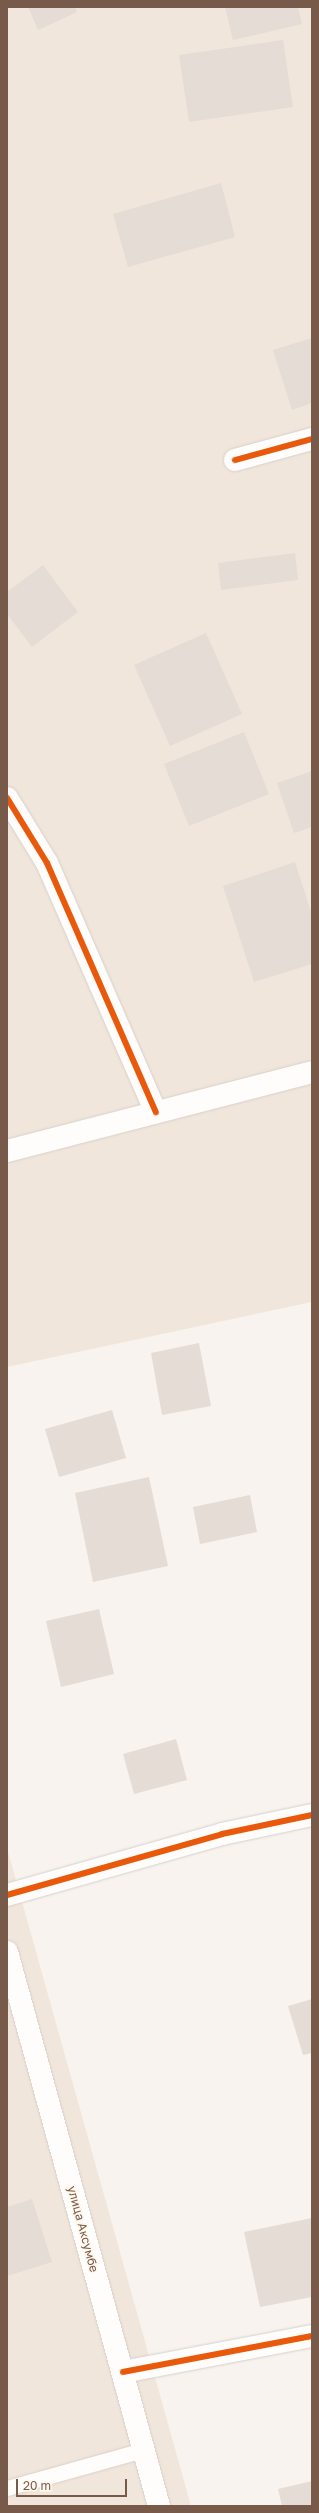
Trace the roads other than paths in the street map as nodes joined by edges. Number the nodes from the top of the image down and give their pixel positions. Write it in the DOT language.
graph roads {
  1 [pos="312,439"];
  2 [pos="235,460"];
  3 [pos="7,798"];
  4 [pos="312,1072"];
  5 [pos="156,1112"];
  6 [pos="7,1151"];
  7 [pos="312,1815"];
  8 [pos="7,1895"];
  9 [pos="7,1952"];
  10 [pos="312,2336"];
  11 [pos="123,2372"];
  12 [pos="144,2450"];
  13 [pos="7,2488"];
  14 [pos="159,2506"];
  1 -- 2 [label="street"];
  3 -- 5 [label="street"];
  4 -- 5 [label="street"];
  5 -- 6 [label="street"];
  7 -- 8 [label="street"];
  9 -- 11 [label="street, улица Аксумбе"];
  10 -- 11 [label="street"];
  11 -- 12 [label="street, улица Аксумбе"];
  12 -- 13 [label="lane"];
  12 -- 14 [label="street, улица Аксумбе"];
}
